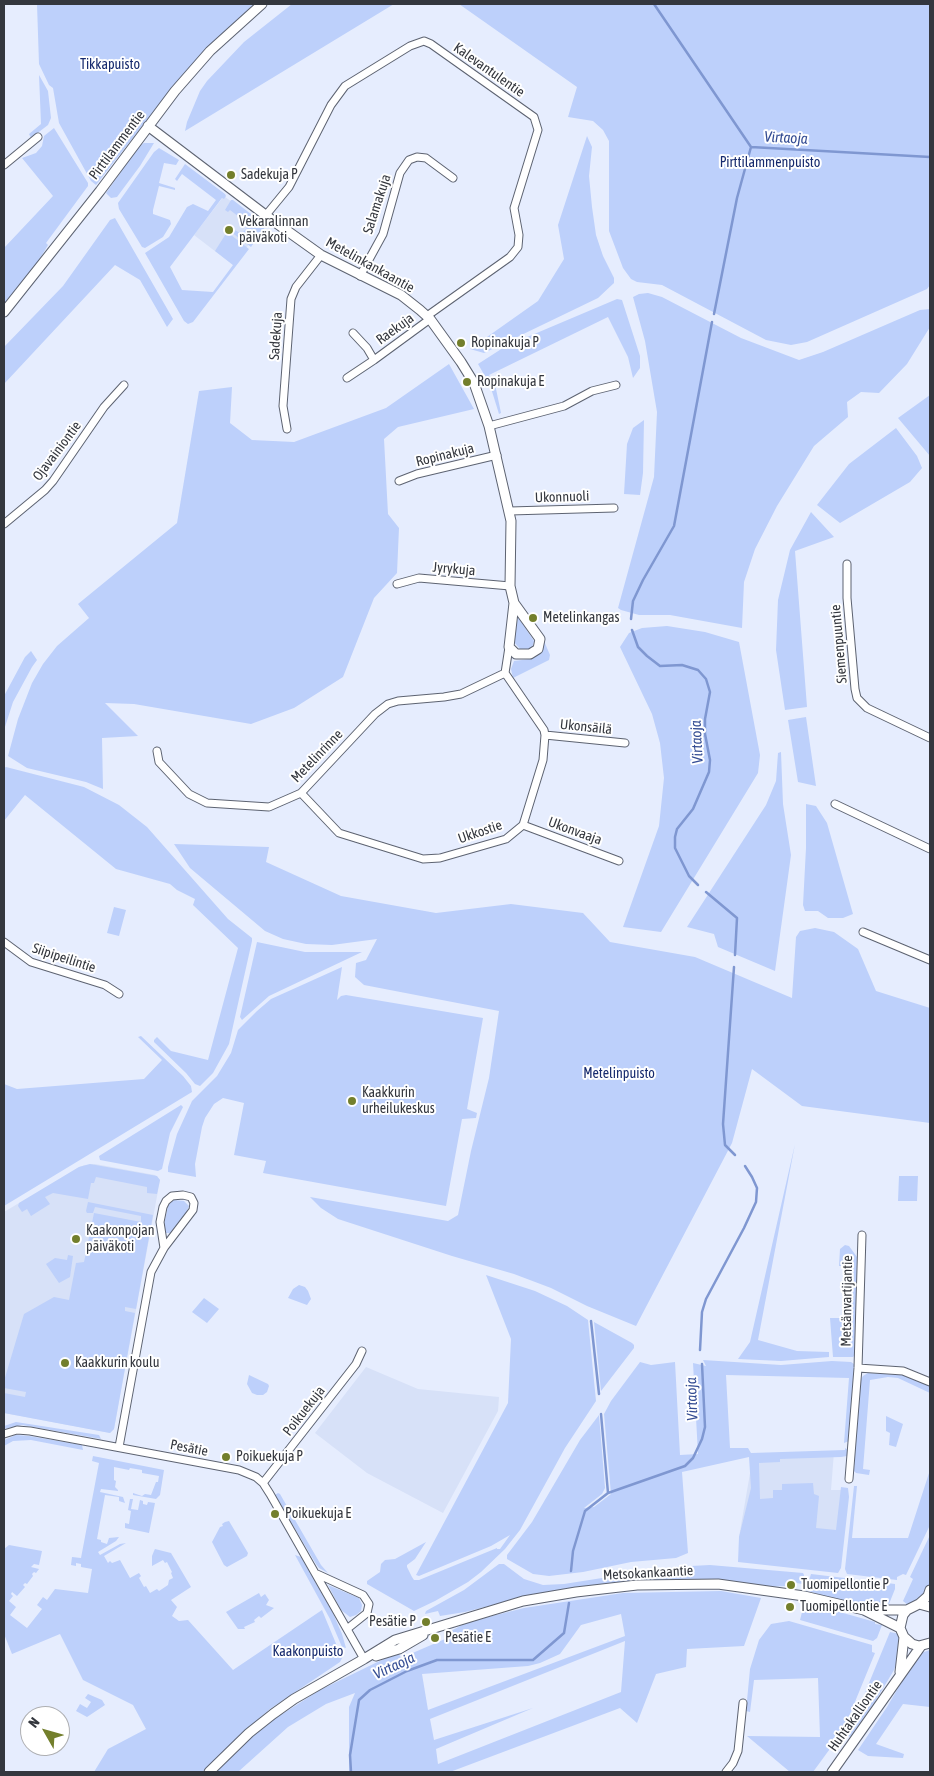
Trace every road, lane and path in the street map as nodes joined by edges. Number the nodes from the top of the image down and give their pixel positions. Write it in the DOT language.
graph roads {
  1 [pos="262,4"];
  2 [pos="148,126"];
  3 [pos="38,137"];
  4 [pos="4,165"];
  5 [pos="453,178"];
  6 [pos="266,215"];
  7 [pos="320,254"];
  8 [pos="360,276"];
  9 [pos="4,312"];
  10 [pos="429,318"];
  11 [pos="353,333"];
  12 [pos="374,360"];
  13 [pos="347,378"];
  14 [pos="124,385"];
  15 [pos="616,385"];
  16 [pos="489,426"];
  17 [pos="287,429"];
  18 [pos="497,455"];
  19 [pos="399,481"];
  20 [pos="614,508"];
  21 [pos="510,511"];
  22 [pos="4,524"];
  23 [pos="847,564"];
  24 [pos="397,584"];
  25 [pos="510,586"];
  26 [pos="514,603"];
  27 [pos="510,647"];
  28 [pos="505,672"];
  29 [pos="545,735"];
  30 [pos="930,738"];
  31 [pos="625,743"];
  32 [pos="156,751"];
  33 [pos="301,793"];
  34 [pos="835,804"];
  35 [pos="523,825"];
  36 [pos="930,849"];
  37 [pos="619,860"];
  38 [pos="863,932"];
  39 [pos="4,942"];
  40 [pos="930,960"];
  41 [pos="119,994"];
  42 [pos="862,1234"];
  43 [pos="164,1248"];
  44 [pos="362,1352"];
  45 [pos="858,1368"];
  46 [pos="930,1382"];
  47 [pos="4,1434"];
  48 [pos="119,1447"];
  49 [pos="849,1479"];
  50 [pos="263,1483"];
  51 [pos="316,1574"];
  52 [pos="930,1590"];
  53 [pos="919,1604"];
  54 [pos="930,1607"];
  55 [pos="864,1610"];
  56 [pos="907,1610"];
  57 [pos="347,1629"];
  58 [pos="902,1633"];
  59 [pos="926,1644"];
  60 [pos="364,1659"];
  61 [pos="900,1674"];
  62 [pos="743,1703"];
  63 [pos="209,1772"];
  64 [pos="726,1772"];
  65 [pos="832,1772"];
  1 -- 2 [label="street, Pirttilammentie"];
  2 -- 6 [label="street, Metelinkankaantie"];
  2 -- 9 [label="street, Pirttilammentie"];
  3 -- 4 [label="street"];
  5 -- 8 [label="street, Salamakuja"];
  6 -- 7 [label="street, Metelinkankaantie"];
  6 -- 10 [label="street, Kalevantulentie"];
  7 -- 8 [label="street, Metelinkankaantie"];
  7 -- 17 [label="street, Sadekuja"];
  8 -- 10 [label="street, Metelinkankaantie"];
  10 -- 12 [label="street, Raekuja"];
  10 -- 16 [label="street, Metelinkankaantie"];
  11 -- 12 [label="street, Raekuja"];
  12 -- 13 [label="street, Raekuja"];
  14 -- 22 [label="street, Ojavainiontie"];
  15 -- 16 [label="street"];
  16 -- 18 [label="street, Metelinkankaantie"];
  18 -- 19 [label="street, Ropinakuja"];
  18 -- 21 [label="street, Metelinkankaantie"];
  20 -- 21 [label="street, Ukonnuoli"];
  21 -- 25 [label="street, Metelinkankaantie"];
  23 -- 30 [label="street, Siemenpuuntie"];
  24 -- 25 [label="street, Jyrykuja"];
  25 -- 26 [label="street, Metelinkankaantie"];
  26 -- 27 [label="street, Metelinkankaantie"];
  26 -- 27 [label="street, Metelinkankaantie"];
  27 -- 28 [label="street"];
  28 -- 29 [label="street"];
  28 -- 33 [label="street, Metelinrinne"];
  29 -- 31 [label="street, Ukonsäilä"];
  29 -- 35 [label="street, Ukkostie"];
  32 -- 33 [label="street, Metelinrinne"];
  33 -- 35 [label="street, Ukkostie"];
  34 -- 36 [label="street"];
  35 -- 37 [label="street, Ukonvaaja"];
  38 -- 40 [label="street"];
  39 -- 41 [label="street, Siipipeilintie"];
  42 -- 45 [label="street, Metsänvartijantie"];
  43 -- 43 [label="street"];
  43 -- 48 [label="street"];
  44 -- 50 [label="street, Poikuekuja"];
  45 -- 46 [label="street"];
  45 -- 49 [label="street, Metsänvartijantie"];
  47 -- 48 [label="street, Pesätie"];
  48 -- 50 [label="street, Pesätie"];
  50 -- 51 [label="street"];
  51 -- 57 [label="street"];
  51 -- 57 [label="street"];
  52 -- 53 [label="street"];
  53 -- 54 [label="street"];
  53 -- 56 [label="street"];
  55 -- 56 [label="street, Metsokankaantie"];
  55 -- 58 [label="street, Metsokankaantie"];
  55 -- 60 [label="street, Metsokankaantie"];
  56 -- 58 [label="street"];
  57 -- 60 [label="street"];
  58 -- 59 [label="street, Metsokankaantie"];
  58 -- 61 [label="street"];
  59 -- 61 [label="street, Huhtakalliontie"];
  60 -- 63 [label="street, Metsokankaantie"];
  61 -- 65 [label="street, Huhtakalliontie"];
  62 -- 64 [label="street"];
}
